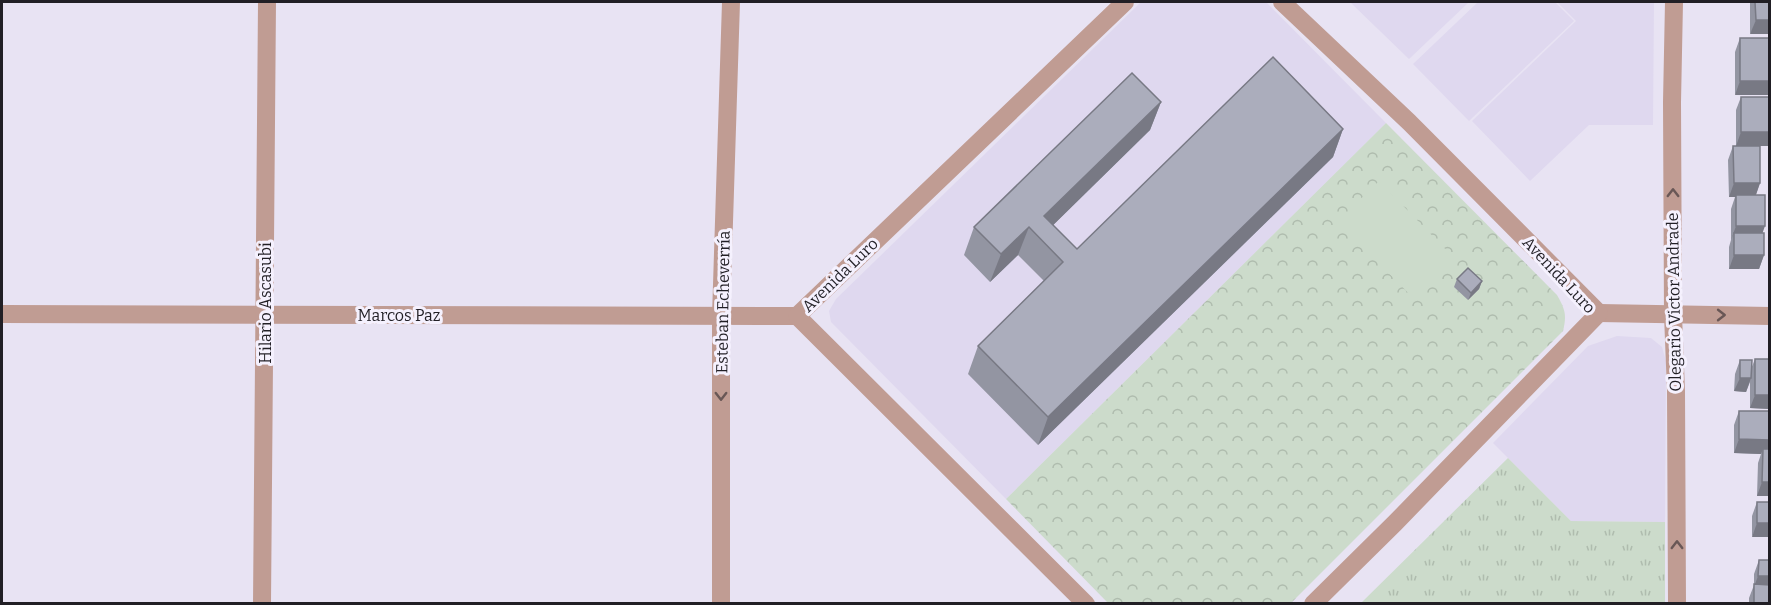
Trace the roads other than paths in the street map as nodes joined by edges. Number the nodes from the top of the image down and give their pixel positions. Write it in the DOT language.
graph roads {
  1 [pos="267,2"];
  2 [pos="731,2"];
  3 [pos="1125,2"];
  4 [pos="1282,2"];
  5 [pos="1674,2"];
  6 [pos="1599,313"];
  7 [pos="2,314"];
  8 [pos="265,315"];
  9 [pos="1674,315"];
  10 [pos="721,316"];
  11 [pos="797,316"];
  12 [pos="1770,316"];
  13 [pos="262,603"];
  14 [pos="721,603"];
  15 [pos="1086,603"];
  16 [pos="1313,603"];
  17 [pos="1677,603"];
  1 -- 8 [label="street, Hilario Ascasubi"];
  2 -- 10 [label="street, Esteban Echeverría"];
  3 -- 11 [label="street, Avenida Luro"];
  4 -- 6 [label="street, Avenida Luro"];
  9 -- 5 [label="street, Olegario Victor Andrade, one-way"];
  6 -- 9 [label="street"];
  6 -- 16 [label="street, Avenida Luro"];
  7 -- 8 [label="street, Marcos Paz"];
  8 -- 10 [label="street, Marcos Paz"];
  8 -- 13 [label="street, Hilario Ascasubi"];
  9 -- 12 [label="street, one-way"];
  17 -- 9 [label="street, Olegario Victor Andrade, one-way"];
  10 -- 11 [label="street, Marcos Paz"];
  10 -- 14 [label="street, Esteban Echeverría, one-way"];
  11 -- 15 [label="street, Avenida Luro"];
}
